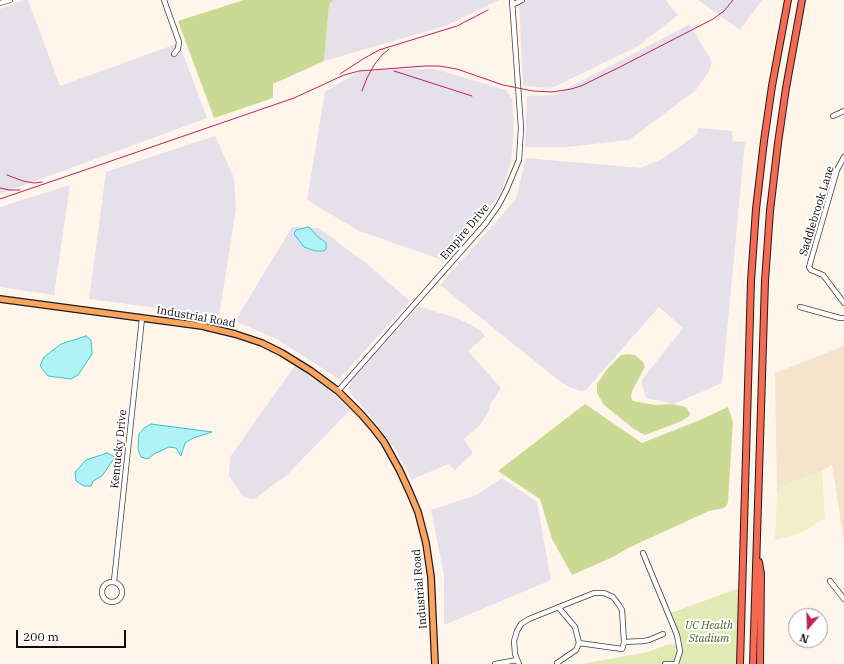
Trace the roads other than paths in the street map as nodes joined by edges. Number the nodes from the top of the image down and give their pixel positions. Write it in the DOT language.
graph roads {
  1 [pos="10,0"];
  2 [pos="164,0"];
  3 [pos="522,0"];
  4 [pos="788,0"];
  5 [pos="802,0"];
  6 [pos="512,2"];
  7 [pos="0,4"];
  8 [pos="174,54"];
  9 [pos="844,111"];
  10 [pos="833,116"];
  11 [pos="844,157"];
  12 [pos="0,299"];
  13 [pos="844,303"];
  14 [pos="800,307"];
  15 [pos="142,318"];
  16 [pos="844,318"];
  17 [pos="338,391"];
  18 [pos="757,548"];
  19 [pos="643,552"];
  20 [pos="114,581"];
  21 [pos="830,581"];
  22 [pos="844,599"];
  23 [pos="558,608"];
  24 [pos="663,634"];
  25 [pos="624,642"];
  26 [pos="579,643"];
  27 [pos="518,662"];
  28 [pos="557,663"];
  29 [pos="435,664"];
  30 [pos="495,664"];
  31 [pos="665,664"];
  32 [pos="674,664"];
  33 [pos="740,664"];
  34 [pos="754,664"];
  35 [pos="760,664"];
  1 -- 7 [label="street"];
  2 -- 8 [label="street"];
  3 -- 6 [label="street"];
  4 -- 33 [label="highway"];
  5 -- 18 [label="highway"];
  6 -- 17 [label="street, Empire Drive"];
  9 -- 10 [label="street"];
  11 -- 13 [label="street, Saddlebrook Lane"];
  12 -- 15 [label="main road, Industrial Road"];
  14 -- 16 [label="street"];
  15 -- 17 [label="main road, Industrial Road"];
  15 -- 20 [label="street, Kentucky Drive"];
  17 -- 29 [label="main road, Industrial Road"];
  18 -- 34 [label="highway"];
  18 -- 35 [label="highway"];
  19 -- 32 [label="street"];
  20 -- 20 [label="street"];
  21 -- 22 [label="street"];
  23 -- 25 [label="street"];
  23 -- 26 [label="street"];
  23 -- 27 [label="street"];
  24 -- 25 [label="street"];
  25 -- 26 [label="street"];
  26 -- 28 [label="street"];
  27 -- 30 [label="street"];
  31 -- 32 [label="street"];
}
